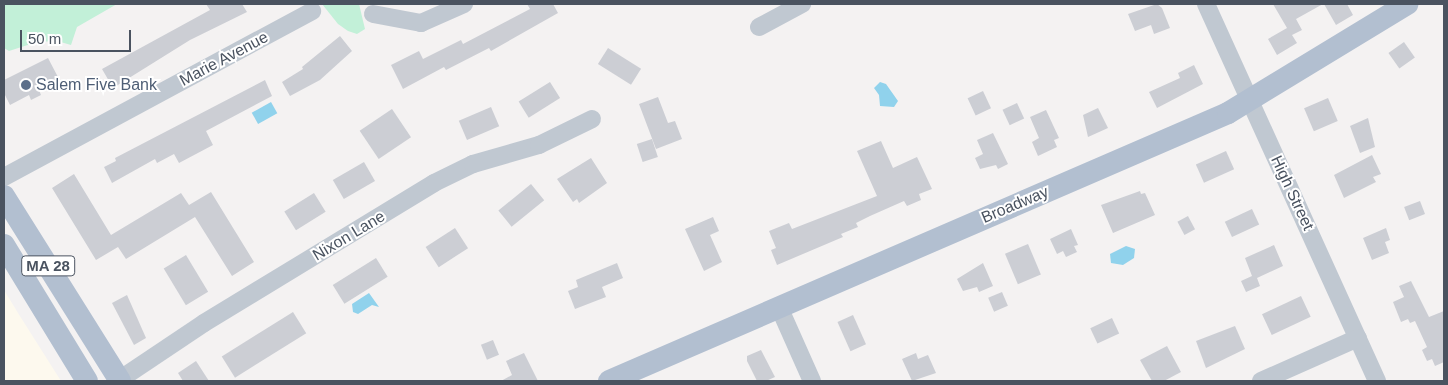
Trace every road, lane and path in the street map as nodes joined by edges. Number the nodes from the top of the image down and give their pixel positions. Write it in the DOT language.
graph roads {
  1 [pos="464,4"];
  2 [pos="802,4"];
  3 [pos="1206,4"];
  4 [pos="1408,4"];
  5 [pos="312,11"];
  6 [pos="374,14"];
  7 [pos="758,27"];
  8 [pos="1250,101"];
  9 [pos="592,119"];
  10 [pos="4,177"];
  11 [pos="4,196"];
  12 [pos="4,245"];
  13 [pos="779,307"];
  14 [pos="1358,338"];
  15 [pos="87,381"];
  16 [pos="119,381"];
  17 [pos="609,381"];
  18 [pos="812,381"];
  19 [pos="1261,381"];
  20 [pos="1377,381"];
  1 -- 6 [label="street"];
  2 -- 7 [label="street"];
  3 -- 8 [label="street, High Street"];
  4 -- 8 [label="main road, Broadway"];
  5 -- 10 [label="street, Marie Avenue"];
  8 -- 13 [label="main road, Broadway"];
  8 -- 14 [label="street, High Street"];
  9 -- 16 [label="street, Nixon Lane"];
  11 -- 16 [label="main road, MA 28"];
  12 -- 15 [label="main road, MA 28"];
  13 -- 17 [label="main road, Broadway"];
  13 -- 18 [label="street"];
  14 -- 19 [label="street"];
  14 -- 20 [label="street, High Street"];
}
